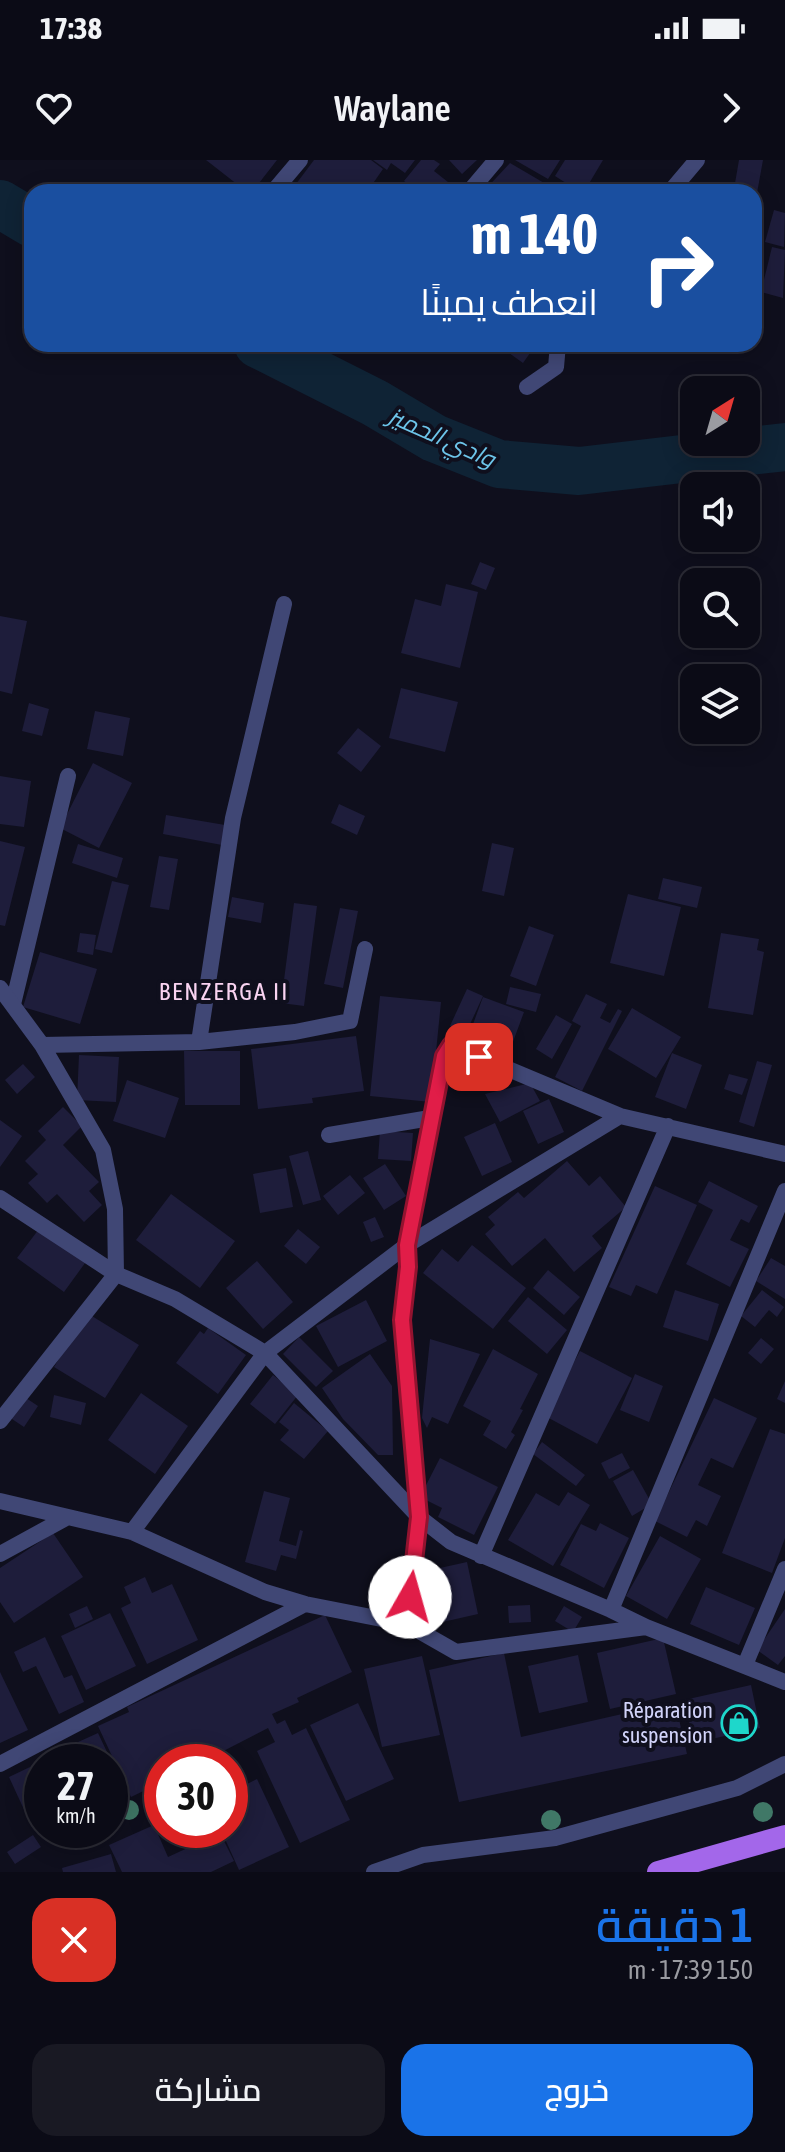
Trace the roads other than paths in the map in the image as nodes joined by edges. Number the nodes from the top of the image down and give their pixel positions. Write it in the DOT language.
graph roads {
  1 [pos="300,160"];
  2 [pos="496,160"];
  3 [pos="697,160"];
  4 [pos="280,184"];
  5 [pos="476,184"];
  6 [pos="677,184"];
  7 [pos="557,352"];
  8 [pos="527,387"];
  9 [pos="284,604"];
  10 [pos="68,776"];
  11 [pos="365,949"];
  12 [pos="0,988"];
  13 [pos="13,1004"];
  14 [pos="199,1042"];
  15 [pos="42,1045"];
  16 [pos="620,1116"];
  17 [pos="430,1118"];
  18 [pos="668,1126"];
  19 [pos="329,1135"];
  20 [pos="785,1154"];
  21 [pos="785,1191"];
  22 [pos="0,1198"];
  23 [pos="407,1245"];
  24 [pos="116,1274"];
  25 [pos="265,1353"];
  26 [pos="0,1421"];
  27 [pos="0,1501"];
  28 [pos="419,1517"];
  29 [pos="66,1518"];
  30 [pos="132,1532"];
  31 [pos="0,1554"];
  32 [pos="481,1556"];
  33 [pos="785,1569"];
  34 [pos="305,1604"];
  35 [pos="611,1610"];
  36 [pos="407,1624"];
  37 [pos="646,1627"];
  38 [pos="745,1665"];
  39 [pos="785,1682"];
  40 [pos="0,1764"];
  41 [pos="785,1764"];
  42 [pos="785,1836"];
  43 [pos="374,1872"];
  44 [pos="658,1872"];
  1 -- 4 [label="street"];
  2 -- 5 [label="street"];
  3 -- 6 [label="street"];
  7 -- 8 [label="street"];
  9 -- 14 [label="street"];
  10 -- 13 [label="street"];
  11 -- 14 [label="street"];
  12 -- 13 [label="street"];
  13 -- 15 [label="street"];
  14 -- 15 [label="street"];
  15 -- 24 [label="street"];
  16 -- 17 [label="street"];
  16 -- 18 [label="street"];
  16 -- 23 [label="street"];
  17 -- 19 [label="street"];
  17 -- 23 [label="street"];
  18 -- 20 [label="street"];
  18 -- 32 [label="street"];
  21 -- 35 [label="street"];
  22 -- 24 [label="street"];
  23 -- 25 [label="street"];
  23 -- 28 [label="street"];
  24 -- 25 [label="street"];
  24 -- 26 [label="street"];
  25 -- 28 [label="street"];
  25 -- 30 [label="street"];
  27 -- 29 [label="street"];
  28 -- 32 [label="street"];
  28 -- 36 [label="street"];
  29 -- 30 [label="street"];
  29 -- 31 [label="street"];
  30 -- 34 [label="street"];
  32 -- 35 [label="street"];
  33 -- 38 [label="street"];
  34 -- 36 [label="street"];
  34 -- 40 [label="street"];
  35 -- 37 [label="street"];
  36 -- 37 [label="street"];
  37 -- 38 [label="street"];
  38 -- 39 [label="street"];
  41 -- 43 [label="street"];
  42 -- 44 [label="main road"];
}
